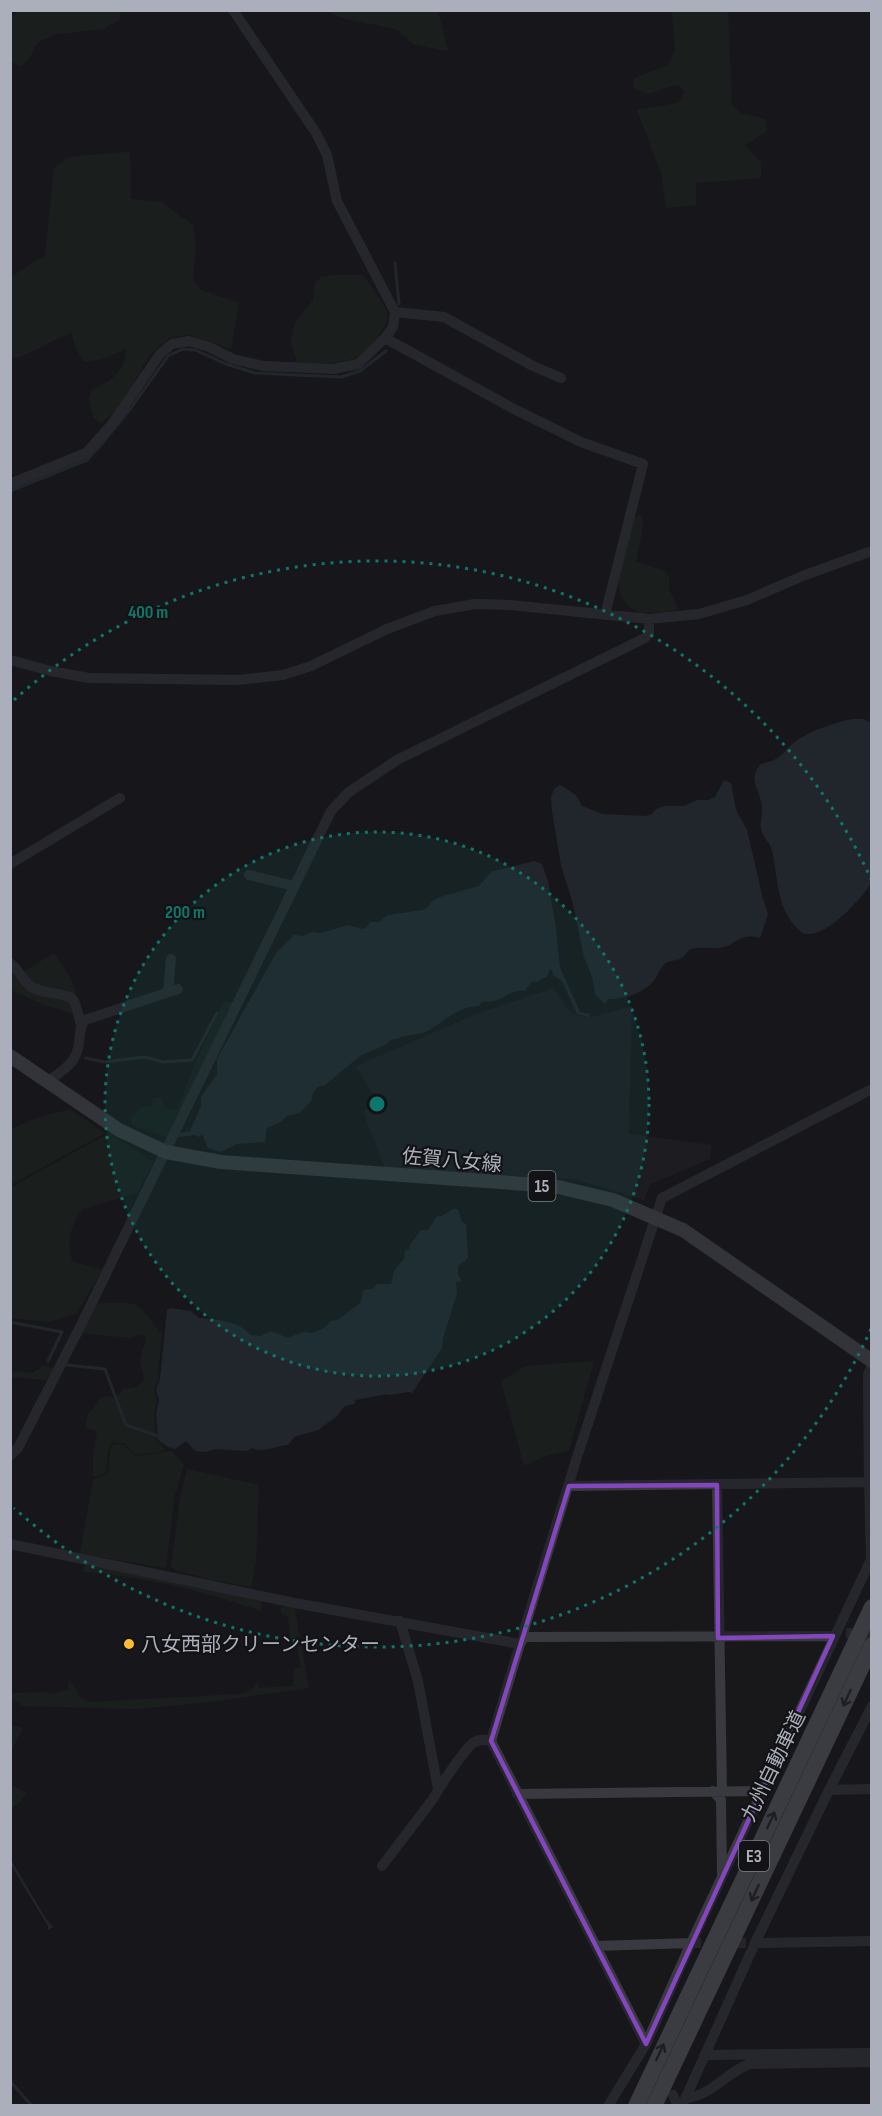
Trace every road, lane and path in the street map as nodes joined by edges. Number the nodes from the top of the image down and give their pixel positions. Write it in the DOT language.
graph roads {
  1 [pos="233,10"];
  2 [pos="395,312"];
  3 [pos="385,338"];
  4 [pos="561,378"];
  5 [pos="10,484"];
  6 [pos="872,551"];
  7 [pos="605,615"];
  8 [pos="649,619"];
  9 [pos="10,660"];
  10 [pos="120,798"];
  11 [pos="10,864"];
  12 [pos="249,875"];
  13 [pos="294,886"];
  14 [pos="171,959"];
  15 [pos="10,963"];
  16 [pos="81,1025"];
  17 [pos="10,1056"];
  18 [pos="54,1077"];
  19 [pos="872,1089"];
  20 [pos="166,1152"];
  21 [pos="654,1217"];
  22 [pos="872,1363"];
  23 [pos="10,1456"];
  24 [pos="870,1482"];
  25 [pos="717,1485"];
  26 [pos="569,1486"];
  27 [pos="10,1544"];
  28 [pos="872,1557"];
  29 [pos="872,1607"];
  30 [pos="400,1621"];
  31 [pos="846,1634"];
  32 [pos="834,1635"];
  33 [pos="718,1638"];
  34 [pos="522,1640"];
  35 [pos="872,1645"];
  36 [pos="871,1707"];
  37 [pos="872,1726"];
  38 [pos="491,1740"];
  39 [pos="438,1789"];
  40 [pos="872,1789"];
  41 [pos="829,1790"];
  42 [pos="717,1791"];
  43 [pos="762,1791"];
  44 [pos="517,1794"];
  45 [pos="382,1866"];
  46 [pos="722,1879"];
  47 [pos="872,1941"];
  48 [pos="691,1943"];
  49 [pos="755,1943"];
  50 [pos="596,1946"];
  51 [pos="646,2044"];
  52 [pos="872,2053"];
  53 [pos="705,2055"];
  54 [pos="872,2062"];
  55 [pos="680,2101"];
  56 [pos="608,2106"];
  57 [pos="636,2106"];
  58 [pos="654,2106"];
  1 -- 2 [label="street"];
  2 -- 3 [label="street"];
  2 -- 4 [label="street"];
  3 -- 5 [label="street"];
  3 -- 7 [label="street"];
  6 -- 8 [label="street"];
  7 -- 8 [label="street"];
  7 -- 9 [label="street"];
  8 -- 13 [label="street"];
  10 -- 11 [label="street"];
  12 -- 13 [label="street"];
  13 -- 20 [label="street"];
  14 -- 16 [label="street"];
  15 -- 16 [label="street"];
  16 -- 18 [label="street"];
  17 -- 20 [label="main road, 佐賀八女線 / 15"];
  19 -- 21 [label="street"];
  20 -- 21 [label="main road, 佐賀八女線 / 15"];
  20 -- 23 [label="street"];
  21 -- 22 [label="main road, 佐賀八女線 / 15"];
  21 -- 26 [label="street"];
  22 -- 24 [label="street"];
  24 -- 25 [label="street"];
  24 -- 28 [label="street"];
  25 -- 26 [label="street"];
  25 -- 33 [label="street"];
  26 -- 34 [label="street"];
  27 -- 30 [label="street"];
  28 -- 32 [label="street"];
  57 -- 29 [label="highway, 九州自動車道 / E3, one-way"];
  30 -- 34 [label="street"];
  30 -- 39 [label="street"];
  31 -- 32 [label="street"];
  32 -- 33 [label="street"];
  32 -- 43 [label="street"];
  33 -- 34 [label="street"];
  33 -- 42 [label="street"];
  34 -- 38 [label="street"];
  35 -- 58 [label="highway, 九州自動車道 / E3, one-way"];
  36 -- 37 [label="street"];
  36 -- 41 [label="street"];
  38 -- 39 [label="street"];
  38 -- 44 [label="street"];
  39 -- 45 [label="street"];
  40 -- 41 [label="street"];
  41 -- 49 [label="street"];
  42 -- 43 [label="street"];
  42 -- 44 [label="street"];
  42 -- 46 [label="street"];
  43 -- 46 [label="street"];
  44 -- 50 [label="street"];
  46 -- 48 [label="street"];
  47 -- 49 [label="street"];
  48 -- 50 [label="street"];
  48 -- 51 [label="street"];
  49 -- 53 [label="street"];
  50 -- 51 [label="street"];
  51 -- 56 [label="street"];
  52 -- 53 [label="street"];
  53 -- 55 [label="street"];
  54 -- 55 [label="street"];
}
